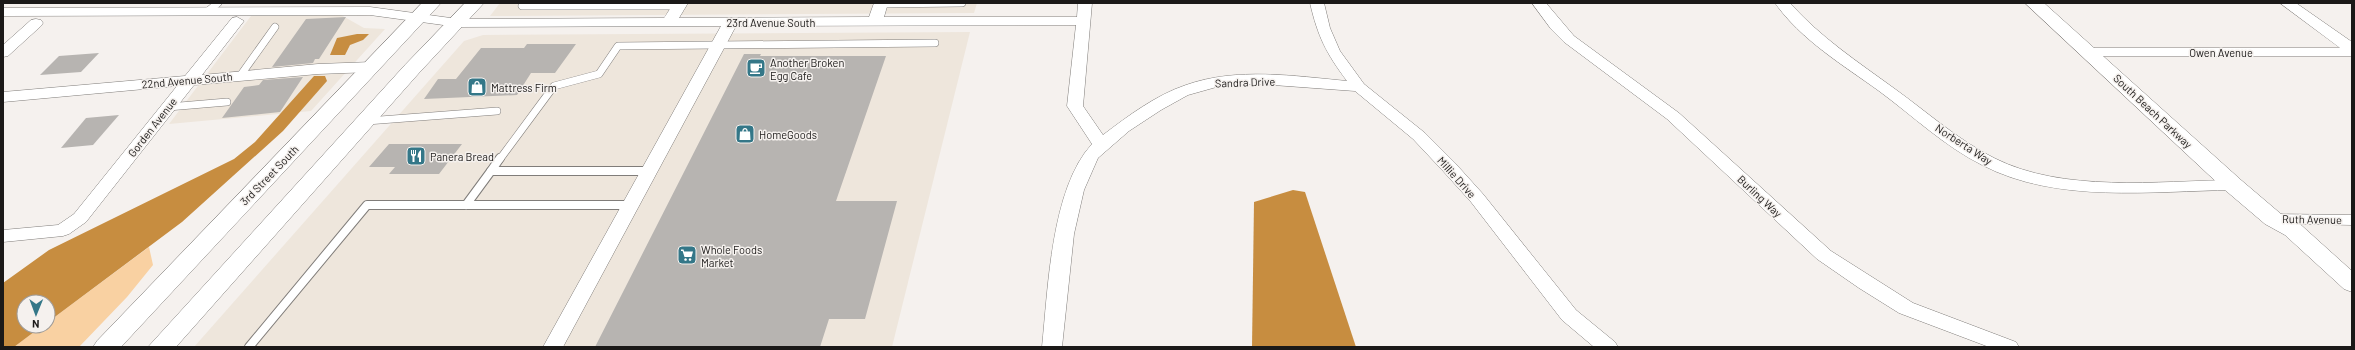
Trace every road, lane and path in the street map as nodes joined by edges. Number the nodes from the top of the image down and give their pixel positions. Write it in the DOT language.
graph roads {
  1 [pos="475,3"];
  2 [pos="525,3"];
  3 [pos="962,3"];
  4 [pos="1085,3"];
  5 [pos="1316,3"];
  6 [pos="1539,3"];
  7 [pos="1782,3"];
  8 [pos="2034,3"];
  9 [pos="2288,3"];
  10 [pos="881,4"];
  11 [pos="680,5"];
  12 [pos="213,7"];
  13 [pos="425,10"];
  14 [pos="3,12"];
  15 [pos="38,17"];
  16 [pos="237,21"];
  17 [pos="1083,21"];
  18 [pos="669,22"];
  19 [pos="730,22"];
  20 [pos="875,22"];
  21 [pos="458,23"];
  22 [pos="275,27"];
  23 [pos="935,43"];
  24 [pos="717,46"];
  25 [pos="2352,49"];
  26 [pos="2090,52"];
  27 [pos="2352,52"];
  28 [pos="3,53"];
  29 [pos="372,67"];
  30 [pos="240,76"];
  31 [pos="189,80"];
  32 [pos="1359,87"];
  33 [pos="3,97"];
  34 [pos="227,102"];
  35 [pos="168,107"];
  36 [pos="497,111"];
  37 [pos="366,121"];
  38 [pos="1100,143"];
  39 [pos="490,171"];
  40 [pos="649,171"];
  41 [pos="2233,185"];
  42 [pos="466,205"];
  43 [pos="630,205"];
  44 [pos="2273,219"];
  45 [pos="2352,220"];
  46 [pos="3,236"];
  47 [pos="2352,284"];
  48 [pos="2352,299"];
  49 [pos="106,347"];
  50 [pos="161,347"];
  51 [pos="249,347"];
  52 [pos="553,347"];
  53 [pos="1052,347"];
  54 [pos="1608,347"];
  55 [pos="2009,347"];
  1 -- 21 [label="main road"];
  2 -- 11 [label="lane"];
  3 -- 10 [label="lane"];
  4 -- 17 [label="street"];
  5 -- 32 [label="street, Millie Drive"];
  6 -- 55 [label="street, Burling Way"];
  7 -- 41 [label="street, Norberta Way"];
  8 -- 26 [label="street, South Beach Parkway"];
  9 -- 25 [label="street"];
  10 -- 20 [label="street"];
  11 -- 18 [label="street"];
  12 -- 13 [label="street, 23rd Avenue South"];
  12 -- 15 [label="street, 23rd Avenue South"];
  13 -- 21 [label="street, 23rd Avenue South"];
  13 -- 29 [label="main road, 3rd Street South"];
  14 -- 15 [label="street, 23rd Avenue South"];
  15 -- 28 [label="street"];
  16 -- 31 [label="street, Gorden Avenue"];
  17 -- 20 [label="street, 23rd Avenue South"];
  17 -- 38 [label="street"];
  18 -- 19 [label="street, 23rd Avenue South"];
  18 -- 21 [label="street, 23rd Avenue South"];
  19 -- 20 [label="street, 23rd Avenue South"];
  19 -- 24 [label="street"];
  21 -- 37 [label="main road"];
  22 -- 30 [label="lane"];
  23 -- 24 [label="lane"];
  24 -- 39 [label="lane"];
  24 -- 40 [label="street"];
  26 -- 27 [label="street, Owen Avenue"];
  26 -- 41 [label="street, South Beach Parkway"];
  29 -- 30 [label="street, 22nd Avenue South"];
  29 -- 49 [label="main road, 3rd Street South"];
  30 -- 31 [label="street, 22nd Avenue South"];
  31 -- 33 [label="street, 22nd Avenue South"];
  31 -- 35 [label="street, Gorden Avenue"];
  32 -- 38 [label="street, Sandra Drive"];
  32 -- 54 [label="street, Millie Drive"];
  34 -- 35 [label="lane"];
  35 -- 46 [label="street, Gorden Avenue"];
  36 -- 37 [label="lane"];
  37 -- 50 [label="main road"];
  38 -- 53 [label="street, Sandra Drive"];
  39 -- 40 [label="lane"];
  39 -- 42 [label="lane"];
  40 -- 43 [label="street"];
  41 -- 44 [label="street, South Beach Parkway"];
  42 -- 43 [label="lane"];
  42 -- 51 [label="lane"];
  43 -- 52 [label="street"];
  44 -- 45 [label="street, Ruth Avenue"];
  44 -- 47 [label="street, South Beach Parkway"];
  44 -- 48 [label="street, South Beach Parkway"];
}
